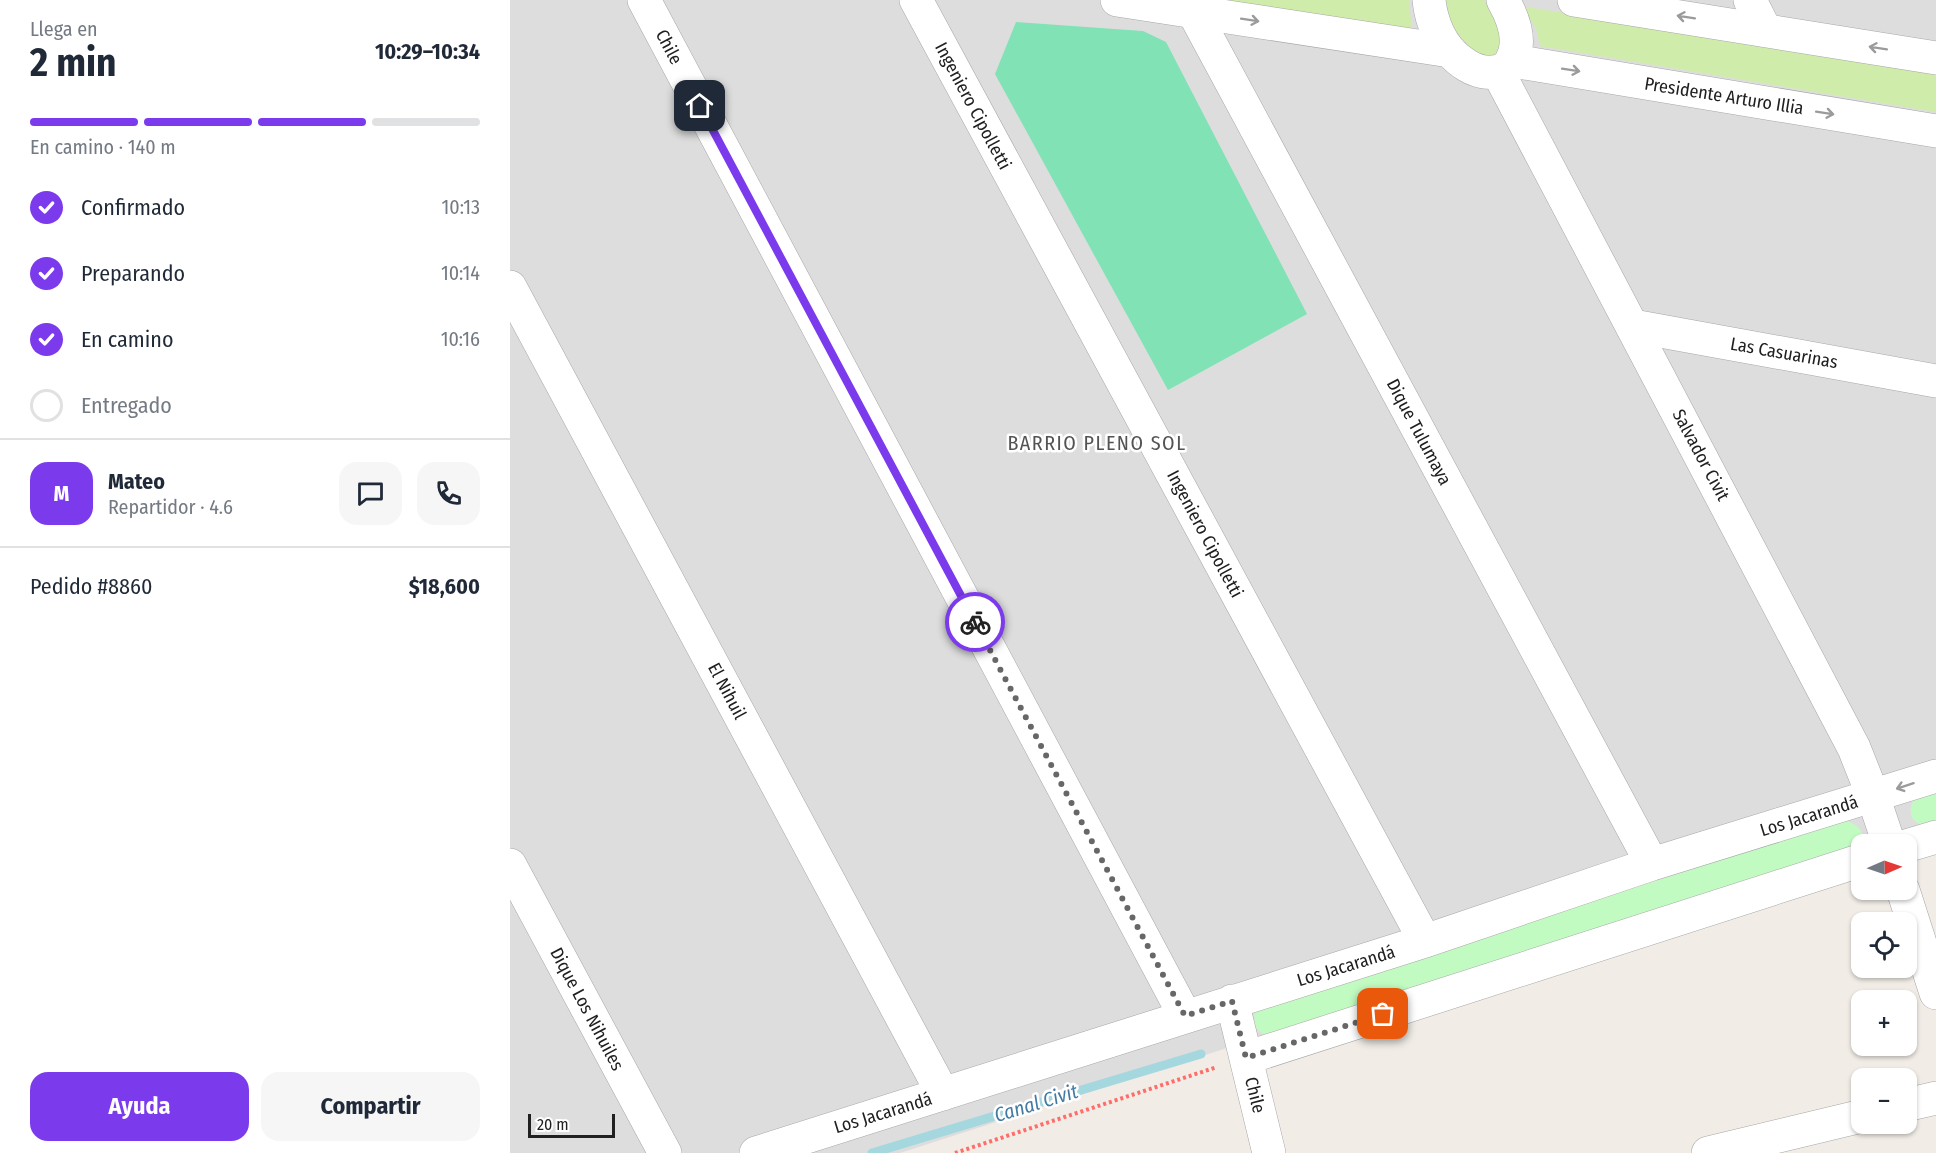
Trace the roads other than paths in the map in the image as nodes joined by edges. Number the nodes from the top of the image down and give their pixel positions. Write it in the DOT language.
graph roads {
  1 [pos="644,0"];
  2 [pos="916,0"];
  3 [pos="1117,0"];
  4 [pos="1429,0"];
  5 [pos="1503,0"];
  6 [pos="1574,0"];
  7 [pos="1750,0"];
  8 [pos="1190,5"];
  9 [pos="1765,30"];
  10 [pos="1450,51"];
  11 [pos="1936,57"];
  12 [pos="1506,66"];
  13 [pos="1936,131"];
  14 [pos="510,287"];
  15 [pos="1633,326"];
  16 [pos="1936,381"];
  17 [pos="1936,776"];
  18 [pos="1873,796"];
  19 [pos="1886,834"];
  20 [pos="1936,837"];
  21 [pos="1917,843"];
  22 [pos="1652,864"];
  23 [pos="1851,864"];
  24 [pos="510,866"];
  25 [pos="1906,900"];
  26 [pos="1425,941"];
  27 [pos="1936,993"];
  28 [pos="1232,1001"];
  29 [pos="1185,1016"];
  30 [pos="1246,1058"];
  31 [pos="943,1094"];
  32 [pos="1936,1098"];
  33 [pos="1917,1102"];
  34 [pos="1851,1119"];
  35 [pos="665,1153"];
  36 [pos="756,1153"];
  37 [pos="1269,1153"];
  38 [pos="1708,1153"];
  1 -- 29 [label="street, Chile"];
  2 -- 26 [label="street, Ingeniero Cipolletti"];
  3 -- 8 [label="street"];
  4 -- 10 [label="street"];
  5 -- 12 [label="street"];
  9 -- 6 [label="street, one-way"];
  7 -- 9 [label="street"];
  8 -- 10 [label="street, one-way"];
  8 -- 22 [label="street, Dique Tulumaya"];
  11 -- 9 [label="street, one-way"];
  10 -- 12 [label="street, Presidente Arturo Illia"];
  12 -- 13 [label="street, Presidente Arturo Illia, one-way"];
  12 -- 15 [label="street, Salvador Civit"];
  14 -- 31 [label="street, El Nihuil"];
  15 -- 16 [label="street, Las Casuarinas"];
  15 -- 18 [label="street, Salvador Civit"];
  17 -- 18 [label="street, Los Jacarandá, one-way"];
  18 -- 19 [label="street, Salvador Civit"];
  18 -- 22 [label="street, Los Jacarandá"];
  20 -- 21 [label="street"];
  22 -- 26 [label="street, Los Jacarandá"];
  23 -- 30 [label="street"];
  24 -- 35 [label="street, Dique Los Nihuiles"];
  25 -- 27 [label="street"];
  26 -- 28 [label="street, Los Jacarandá"];
  28 -- 29 [label="street, Los Jacarandá"];
  28 -- 30 [label="street, Chile"];
  29 -- 31 [label="street, Los Jacarandá"];
  30 -- 37 [label="street, Chile"];
  31 -- 36 [label="street, Los Jacarandá"];
  32 -- 33 [label="street"];
  34 -- 38 [label="street"];
}
